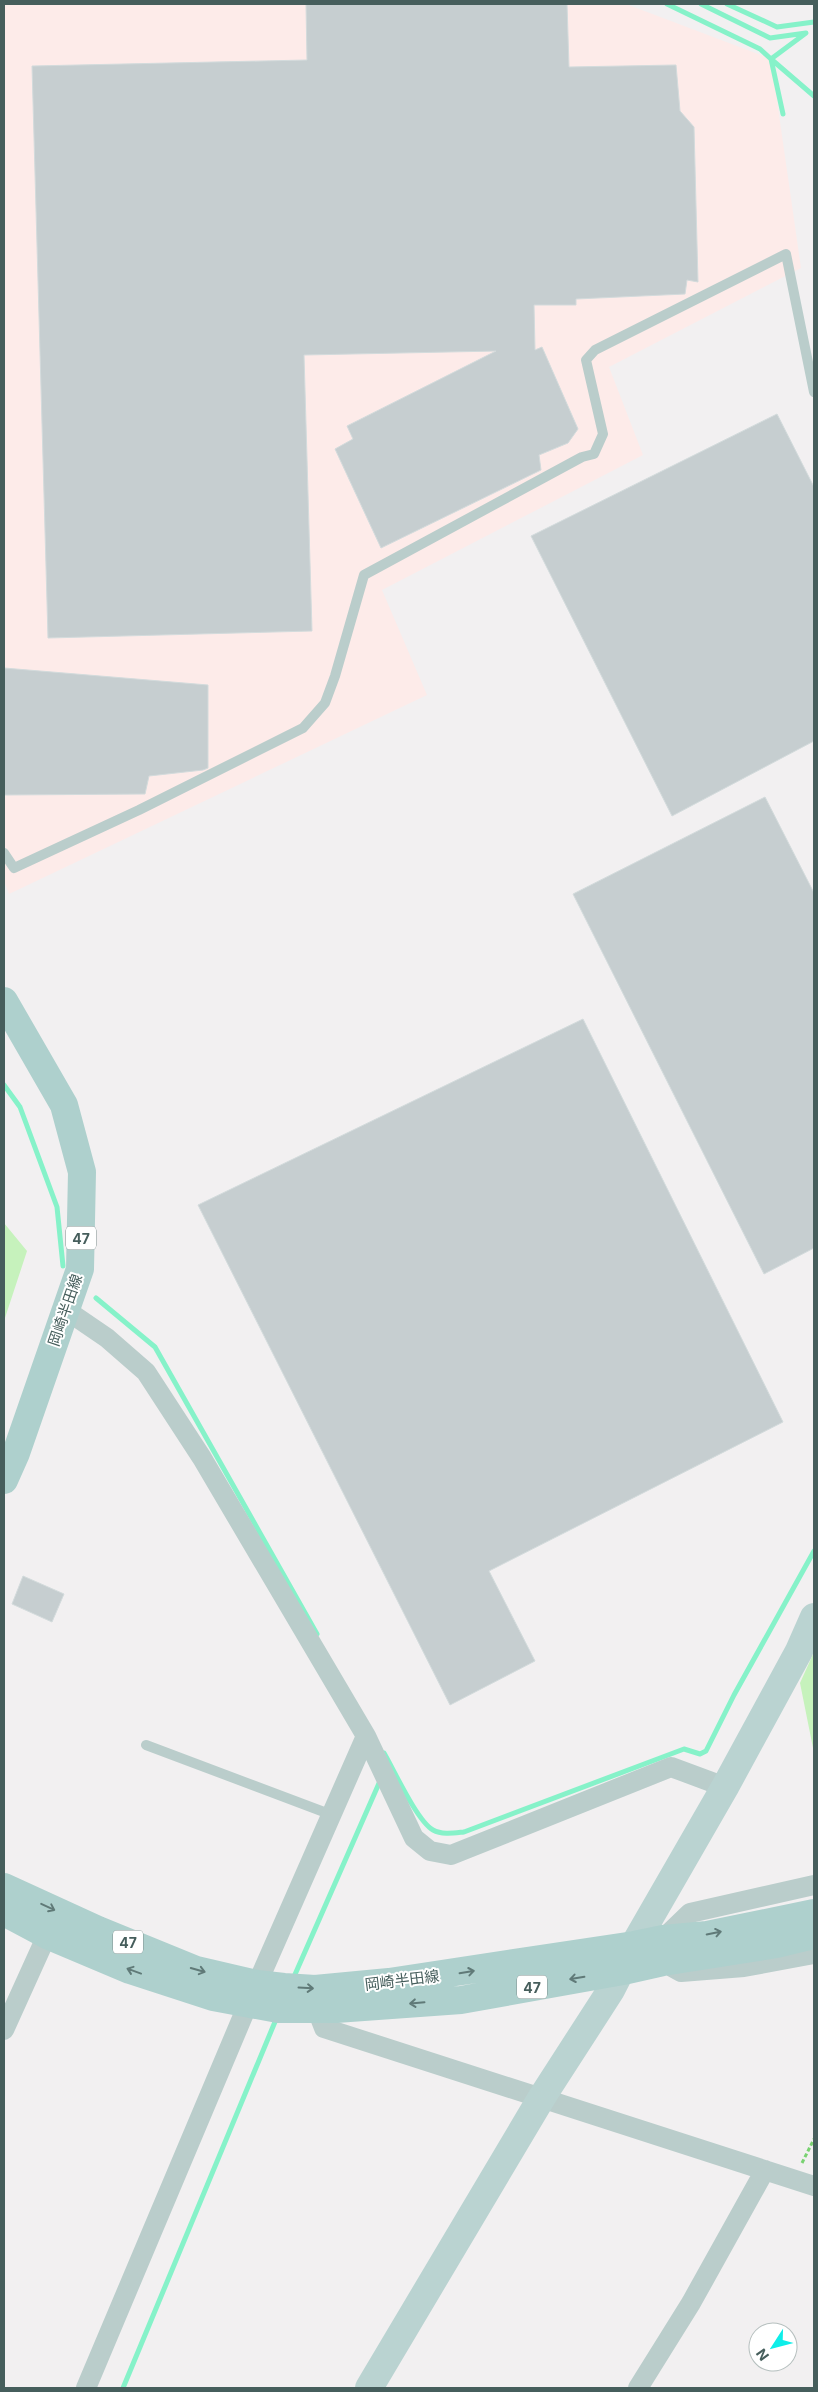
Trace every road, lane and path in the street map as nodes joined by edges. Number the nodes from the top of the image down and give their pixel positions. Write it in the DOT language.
graph roads {
  1 [pos="814,392"];
  2 [pos="4,853"];
  3 [pos="4,1001"];
  4 [pos="66,1310"];
  5 [pos="4,1480"];
  6 [pos="814,1617"];
  7 [pos="366,1736"];
  8 [pos="146,1745"];
  9 [pos="725,1787"];
  10 [pos="332,1816"];
  11 [pos="814,1885"];
  12 [pos="4,1887"];
  13 [pos="4,1912"];
  14 [pos="814,1913"];
  15 [pos="47,1935"];
  16 [pos="814,1935"];
  17 [pos="634,1945"];
  18 [pos="663,1950"];
  19 [pos="814,1954"];
  20 [pos="622,1971"];
  21 [pos="252,1994"];
  22 [pos="318,2010"];
  23 [pos="4,2030"];
  24 [pos="542,2097"];
  25 [pos="814,2139"];
  26 [pos="765,2170"];
  27 [pos="793,2179"];
  28 [pos="814,2186"];
  29 [pos="86,2388"];
  30 [pos="369,2388"];
  31 [pos="638,2388"];
  1 -- 2 [label="lane"];
  3 -- 4 [label="main road, 岡崎半田線 / 47"];
  4 -- 5 [label="main road, 岡崎半田線 / 47"];
  4 -- 7 [label="street"];
  6 -- 9 [label="street"];
  7 -- 9 [label="street"];
  7 -- 10 [label="street"];
  8 -- 10 [label="lane"];
  9 -- 17 [label="street"];
  10 -- 21 [label="street"];
  11 -- 18 [label="street"];
  12 -- 21 [label="main road, 岡崎半田線 / 47, one-way"];
  13 -- 15 [label="main road, 岡崎半田線 / 47"];
  18 -- 14 [label="main road, 岡崎半田線 / 47, one-way"];
  21 -- 15 [label="main road, 岡崎半田線 / 47, one-way"];
  15 -- 23 [label="street"];
  16 -- 18 [label="main road, 岡崎半田線 / 47"];
  17 -- 18 [label="main road, 岡崎半田線 / 47"];
  17 -- 20 [label="street"];
  21 -- 17 [label="main road, 岡崎半田線 / 47, one-way"];
  18 -- 19 [label="street"];
  18 -- 20 [label="main road, 岡崎半田線 / 47"];
  20 -- 22 [label="main road, 岡崎半田線 / 47, one-way"];
  20 -- 24 [label="street"];
  21 -- 22 [label="main road, 岡崎半田線 / 47"];
  21 -- 29 [label="street"];
  22 -- 24 [label="street"];
  24 -- 26 [label="street"];
  24 -- 30 [label="street"];
  25 -- 27 [label="path"];
  26 -- 27 [label="street"];
  26 -- 31 [label="street"];
  27 -- 28 [label="street"];
}
